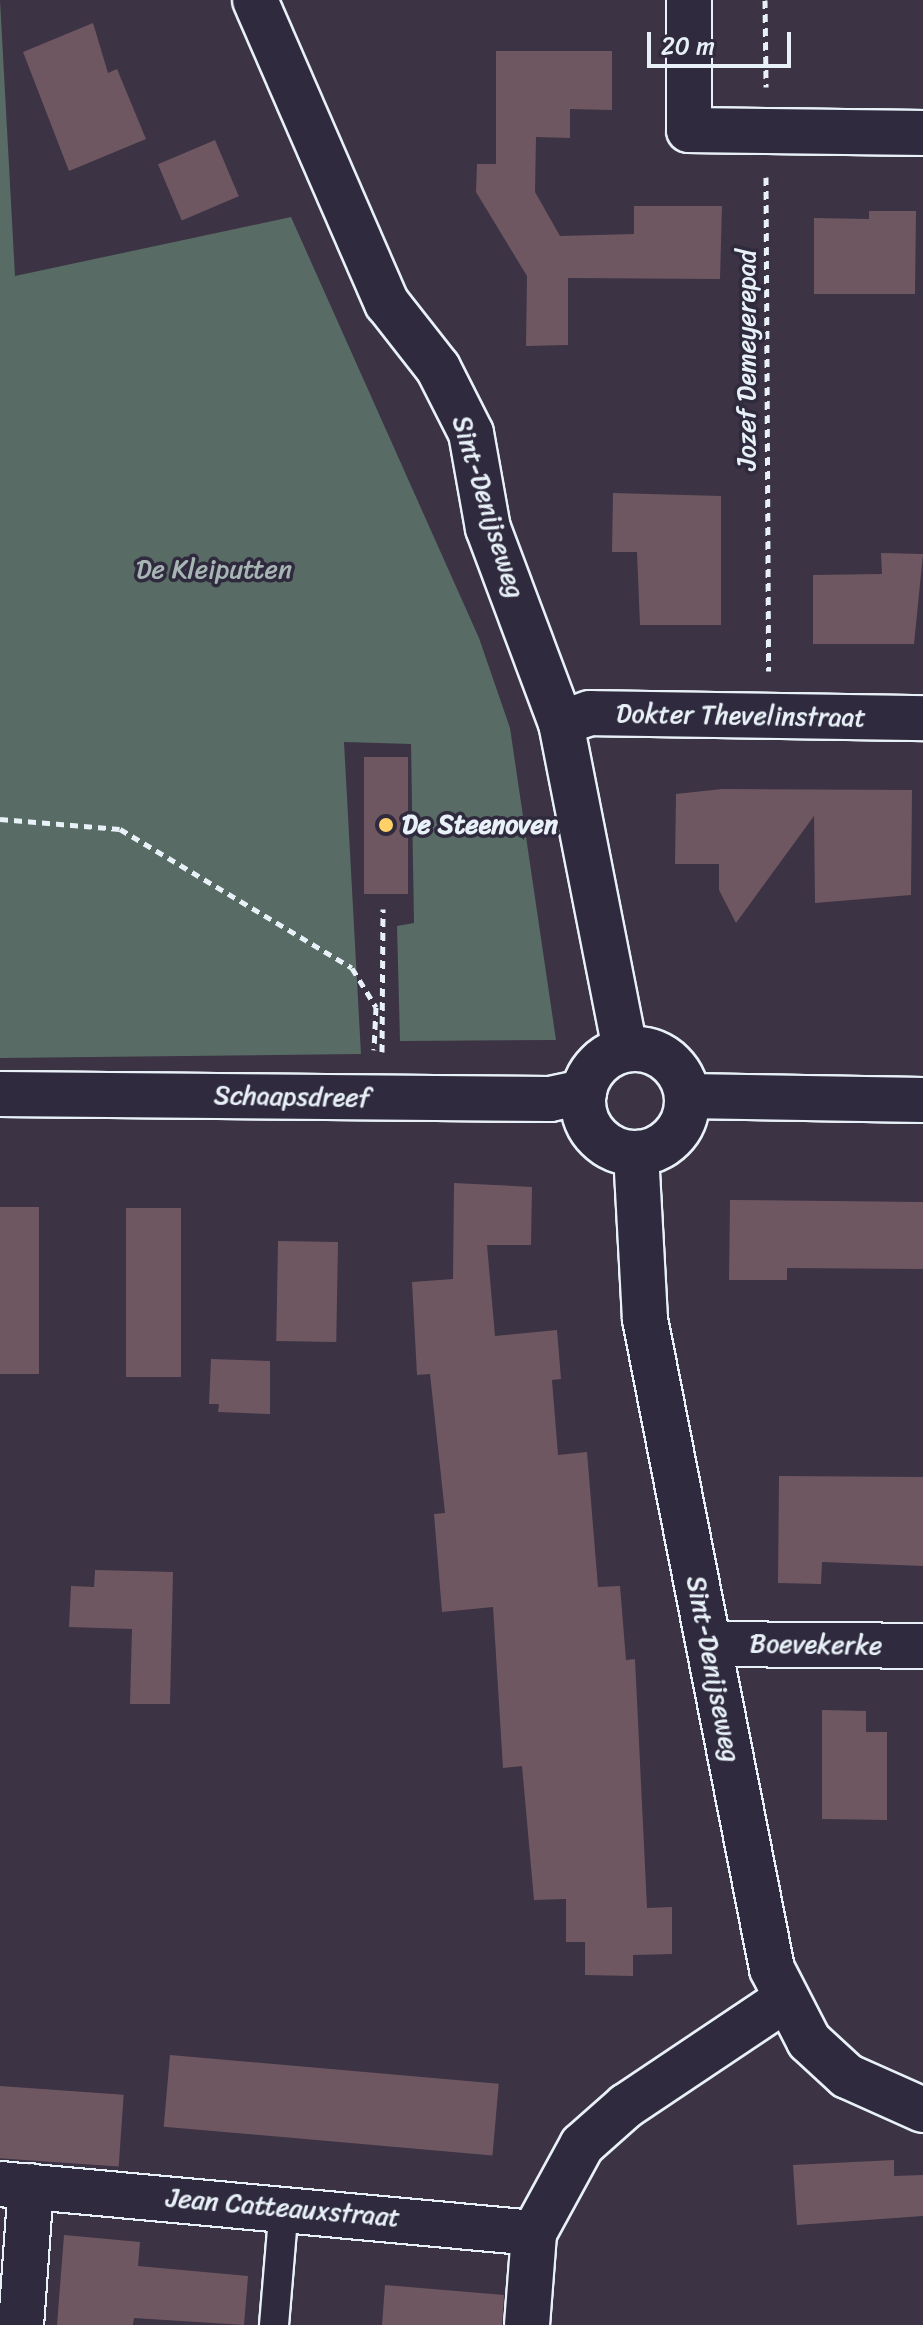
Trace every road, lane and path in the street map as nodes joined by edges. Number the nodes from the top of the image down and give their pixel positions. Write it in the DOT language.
graph roads {
  1 [pos="255,0"];
  2 [pos="689,0"];
  3 [pos="765,0"];
  4 [pos="766,132"];
  5 [pos="923,133"];
  6 [pos="923,718"];
  7 [pos="769,719"];
  8 [pos="561,723"];
  9 [pos="0,819"];
  10 [pos="383,909"];
  11 [pos="625,1050"];
  12 [pos="584,1092"];
  13 [pos="0,1094"];
  14 [pos="687,1096"];
  15 [pos="376,1099"];
  16 [pos="923,1100"];
  17 [pos="636,1153"];
  18 [pos="709,1644"];
  19 [pos="923,1646"];
  20 [pos="783,2001"];
  21 [pos="923,2110"];
  22 [pos="15,2185"];
  23 [pos="284,2207"];
  24 [pos="534,2233"];
  25 [pos="21,2325"];
  26 [pos="274,2325"];
  27 [pos="527,2325"];
  1 -- 8 [label="street, Sint-Denijseweg"];
  2 -- 4 [label="street"];
  3 -- 4 [label="path, Jozef Demeyerepad"];
  4 -- 5 [label="street"];
  4 -- 7 [label="path, Jozef Demeyerepad"];
  6 -- 7 [label="street, Dokter Thevelinstraat"];
  7 -- 8 [label="street, Dokter Thevelinstraat"];
  8 -- 11 [label="street, Sint-Denijseweg"];
  9 -- 15 [label="path"];
  10 -- 15 [label="path"];
  11 -- 12 [label="street"];
  11 -- 14 [label="street"];
  12 -- 15 [label="street, Schaapsdreef"];
  12 -- 17 [label="street"];
  13 -- 15 [label="street, Schaapsdreef"];
  14 -- 16 [label="street"];
  14 -- 17 [label="street"];
  17 -- 18 [label="street, Sint-Denijseweg"];
  18 -- 19 [label="street, Boevekerke"];
  18 -- 20 [label="street, Sint-Denijseweg"];
  20 -- 21 [label="street, Sint-Denijseweg"];
  20 -- 24 [label="street"];
  22 -- 23 [label="street, Jean Catteauxstraat"];
  22 -- 25 [label="street, Jean Catteauxstraat"];
  23 -- 24 [label="street, Jean Catteauxstraat"];
  23 -- 26 [label="lane"];
  24 -- 27 [label="street"];
}
